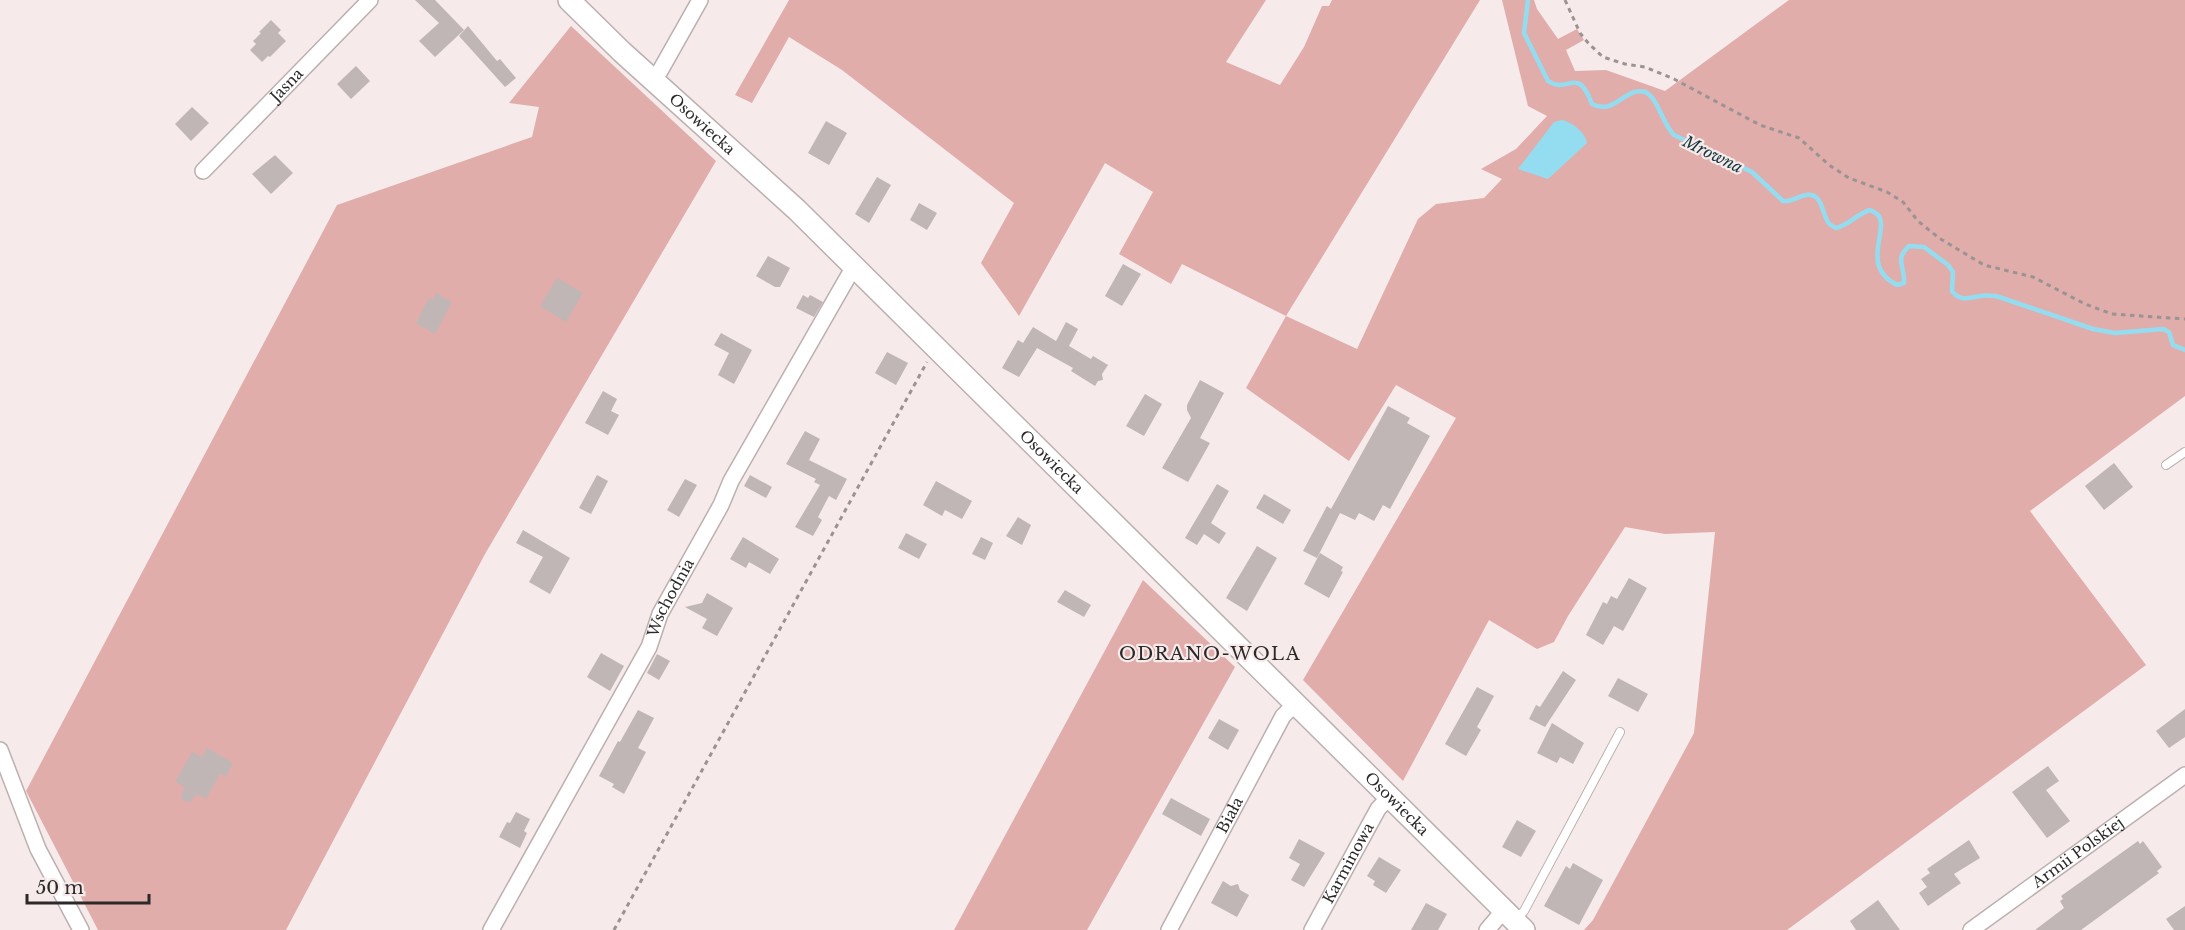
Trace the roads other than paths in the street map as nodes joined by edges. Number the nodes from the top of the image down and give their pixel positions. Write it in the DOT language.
graph roads {
  1 [pos="370,0"];
  2 [pos="569,0"];
  3 [pos="700,0"];
  4 [pos="653,79"];
  5 [pos="203,171"];
  6 [pos="856,268"];
  7 [pos="2185,452"];
  8 [pos="2166,465"];
  9 [pos="1295,704"];
  10 [pos="1620,732"];
  11 [pos="0,750"];
  12 [pos="2185,775"];
  13 [pos="1389,797"];
  14 [pos="1514,920"];
  15 [pos="81,930"];
  16 [pos="491,930"];
  17 [pos="1168,930"];
  18 [pos="1312,930"];
  19 [pos="1487,930"];
  20 [pos="1971,930"];
  1 -- 5 [label="street, Jasna"];
  2 -- 4 [label="street, Osowiecka"];
  3 -- 4 [label="street"];
  4 -- 6 [label="street, Osowiecka"];
  6 -- 9 [label="street, Osowiecka"];
  6 -- 16 [label="street, Wschodnia"];
  7 -- 8 [label="lane"];
  9 -- 13 [label="street, Osowiecka"];
  9 -- 17 [label="street, Biała"];
  10 -- 14 [label="lane"];
  11 -- 15 [label="street"];
  12 -- 20 [label="street, Armii Polskiej"];
  13 -- 14 [label="street, Osowiecka"];
  13 -- 18 [label="street, Karminowa"];
  14 -- 19 [label="street"];
}
